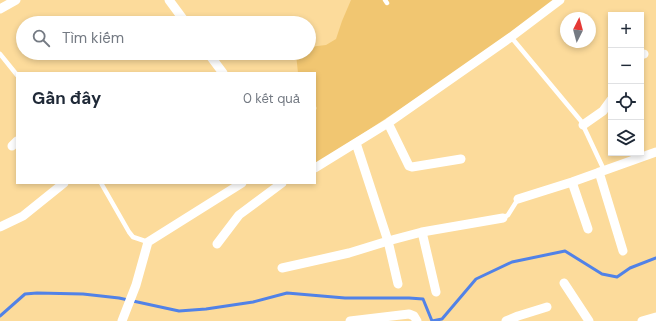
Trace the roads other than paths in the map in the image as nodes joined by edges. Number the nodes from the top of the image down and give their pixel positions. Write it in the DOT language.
graph roads {
  1 [pos="16,0"];
  2 [pos="169,0"];
  3 [pos="560,0"];
  4 [pos="0,9"];
  5 [pos="181,16"];
  6 [pos="511,37"];
  7 [pos="0,54"];
  8 [pos="213,60"];
  9 [pos="222,72"];
  10 [pos="16,74"];
  11 [pos="608,104"];
  12 [pos="388,123"];
  13 [pos="583,125"];
  14 [pos="356,143"];
  15 [pos="656,152"];
  16 [pos="461,159"];
  17 [pos="316,167"];
  18 [pos="602,171"];
  19 [pos="572,182"];
  20 [pos="63,184"];
  21 [pos="103,184"];
  22 [pos="240,184"];
  23 [pos="281,184"];
  24 [pos="518,199"];
  25 [pos="503,218"];
  26 [pos="0,227"];
  27 [pos="588,229"];
  28 [pos="422,232"];
  29 [pos="388,241"];
  30 [pos="148,242"];
  31 [pos="217,244"];
  32 [pos="623,251"];
  33 [pos="282,268"];
  34 [pos="564,283"];
  35 [pos="398,284"];
  36 [pos="436,292"];
  37 [pos="547,307"];
  38 [pos="656,317"];
  39 [pos="122,321"];
  40 [pos="350,321"];
  41 [pos="417,321"];
  42 [pos="506,321"];
  43 [pos="589,321"];
  44 [pos="642,321"];
  1 -- 4 [label="street"];
  2 -- 5 [label="street"];
  3 -- 6 [label="street"];
  6 -- 12 [label="street"];
  6 -- 13 [label="lane"];
  7 -- 10 [label="lane"];
  8 -- 9 [label="street"];
  11 -- 13 [label="street"];
  12 -- 14 [label="street"];
  12 -- 16 [label="street"];
  13 -- 18 [label="lane"];
  14 -- 17 [label="street"];
  14 -- 29 [label="street"];
  15 -- 18 [label="street"];
  18 -- 19 [label="street"];
  18 -- 32 [label="street"];
  19 -- 24 [label="street"];
  19 -- 27 [label="street"];
  20 -- 26 [label="street"];
  21 -- 30 [label="lane"];
  22 -- 30 [label="street"];
  23 -- 31 [label="street"];
  24 -- 25 [label="lane"];
  25 -- 28 [label="street"];
  28 -- 29 [label="street"];
  28 -- 36 [label="street"];
  29 -- 33 [label="street"];
  29 -- 35 [label="street"];
  30 -- 39 [label="street"];
  34 -- 43 [label="street"];
  37 -- 42 [label="street"];
  38 -- 44 [label="street"];
  40 -- 41 [label="street"];
}
